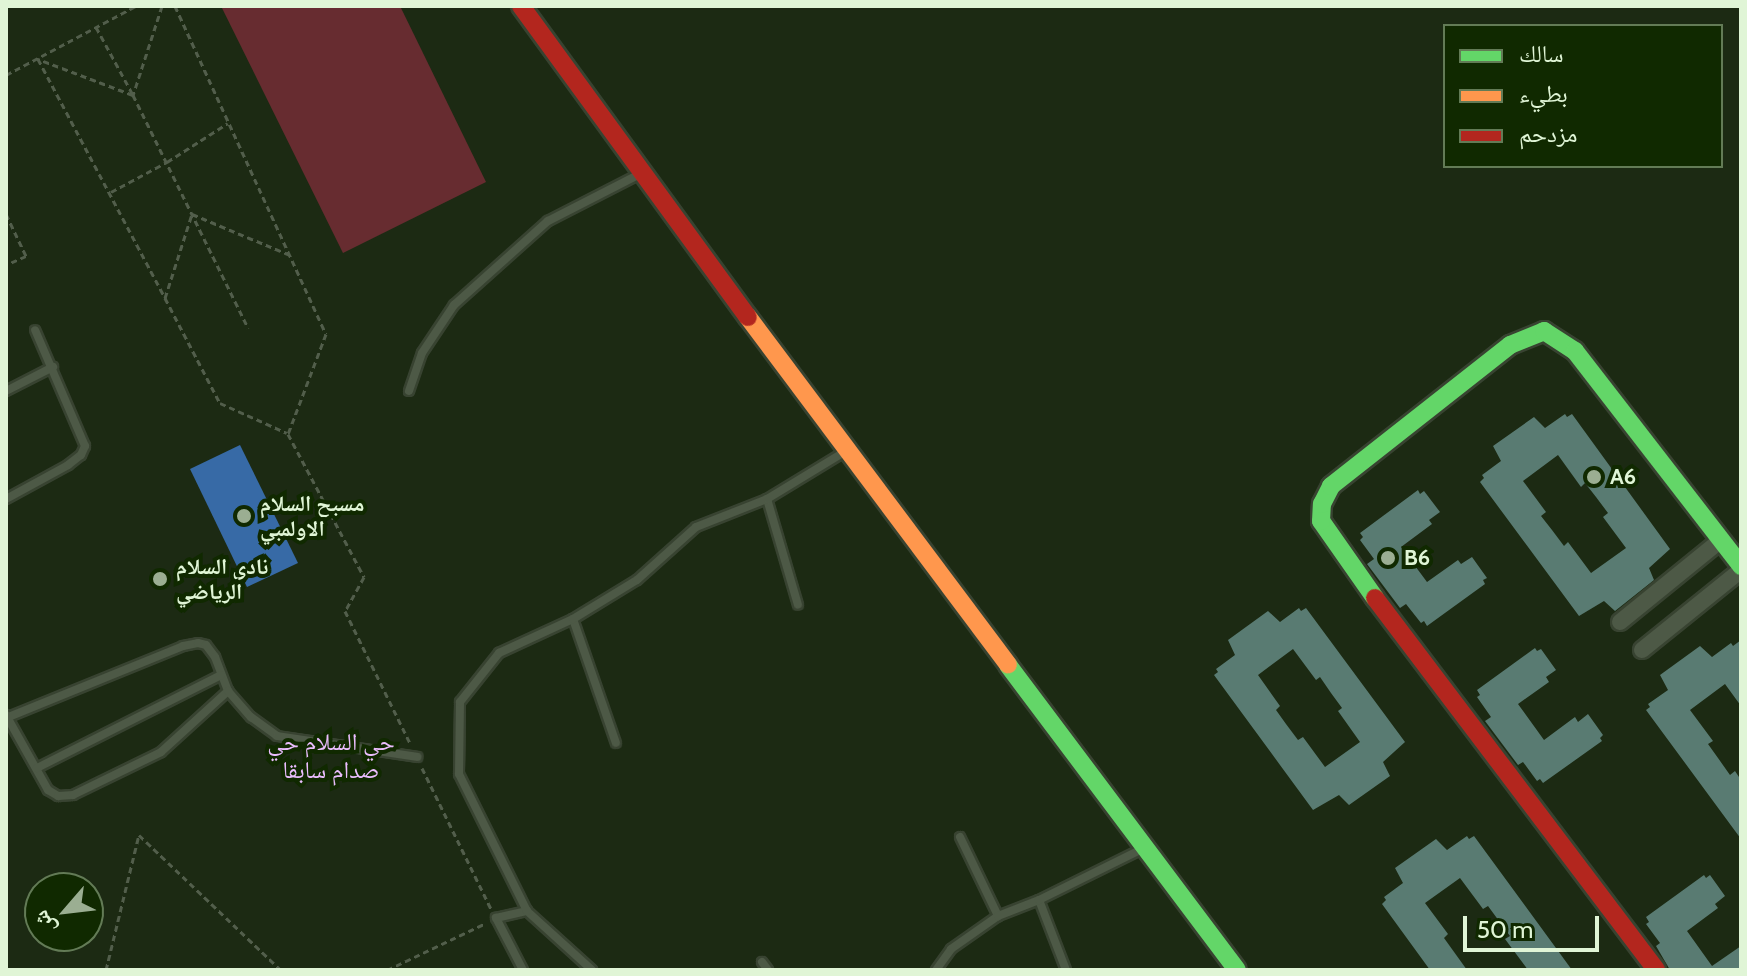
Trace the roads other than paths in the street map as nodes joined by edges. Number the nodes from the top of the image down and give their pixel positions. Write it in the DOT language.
graph roads {
  1 [pos="521,6"];
  2 [pos="643,173"];
  3 [pos="35,330"];
  4 [pos="53,367"];
  5 [pos="6,391"];
  6 [pos="409,391"];
  7 [pos="846,451"];
  8 [pos="6,499"];
  9 [pos="767,499"];
  10 [pos="1721,540"];
  11 [pos="1741,568"];
  12 [pos="798,605"];
  13 [pos="573,619"];
  14 [pos="1620,622"];
  15 [pos="1642,650"];
  16 [pos="221,675"];
  17 [pos="228,691"];
  18 [pos="7,717"];
  19 [pos="616,743"];
  20 [pos="417,757"];
  21 [pos="37,768"];
  22 [pos="960,837"];
  23 [pos="1145,847"];
  24 [pos="1039,900"];
  25 [pos="527,911"];
  26 [pos="998,916"];
  27 [pos="523,970"];
  28 [pos="592,970"];
  29 [pos="936,970"];
  30 [pos="1066,970"];
  31 [pos="1237,970"];
  32 [pos="1656,970"];
  1 -- 2 [label="street"];
  2 -- 6 [label="lane"];
  2 -- 7 [label="street"];
  3 -- 4 [label="lane"];
  4 -- 5 [label="lane"];
  4 -- 8 [label="lane"];
  7 -- 9 [label="lane"];
  7 -- 23 [label="street"];
  9 -- 12 [label="lane"];
  9 -- 13 [label="lane"];
  10 -- 11 [label="street"];
  10 -- 14 [label="street"];
  10 -- 32 [label="street"];
  11 -- 15 [label="street"];
  13 -- 19 [label="lane"];
  13 -- 25 [label="lane"];
  16 -- 17 [label="lane"];
  16 -- 18 [label="lane"];
  16 -- 21 [label="lane"];
  17 -- 20 [label="lane"];
  17 -- 21 [label="lane"];
  18 -- 21 [label="lane"];
  22 -- 26 [label="lane"];
  23 -- 24 [label="lane"];
  23 -- 31 [label="street"];
  24 -- 26 [label="lane"];
  24 -- 30 [label="lane"];
  25 -- 27 [label="lane"];
  25 -- 28 [label="lane"];
  26 -- 29 [label="lane"];
}
